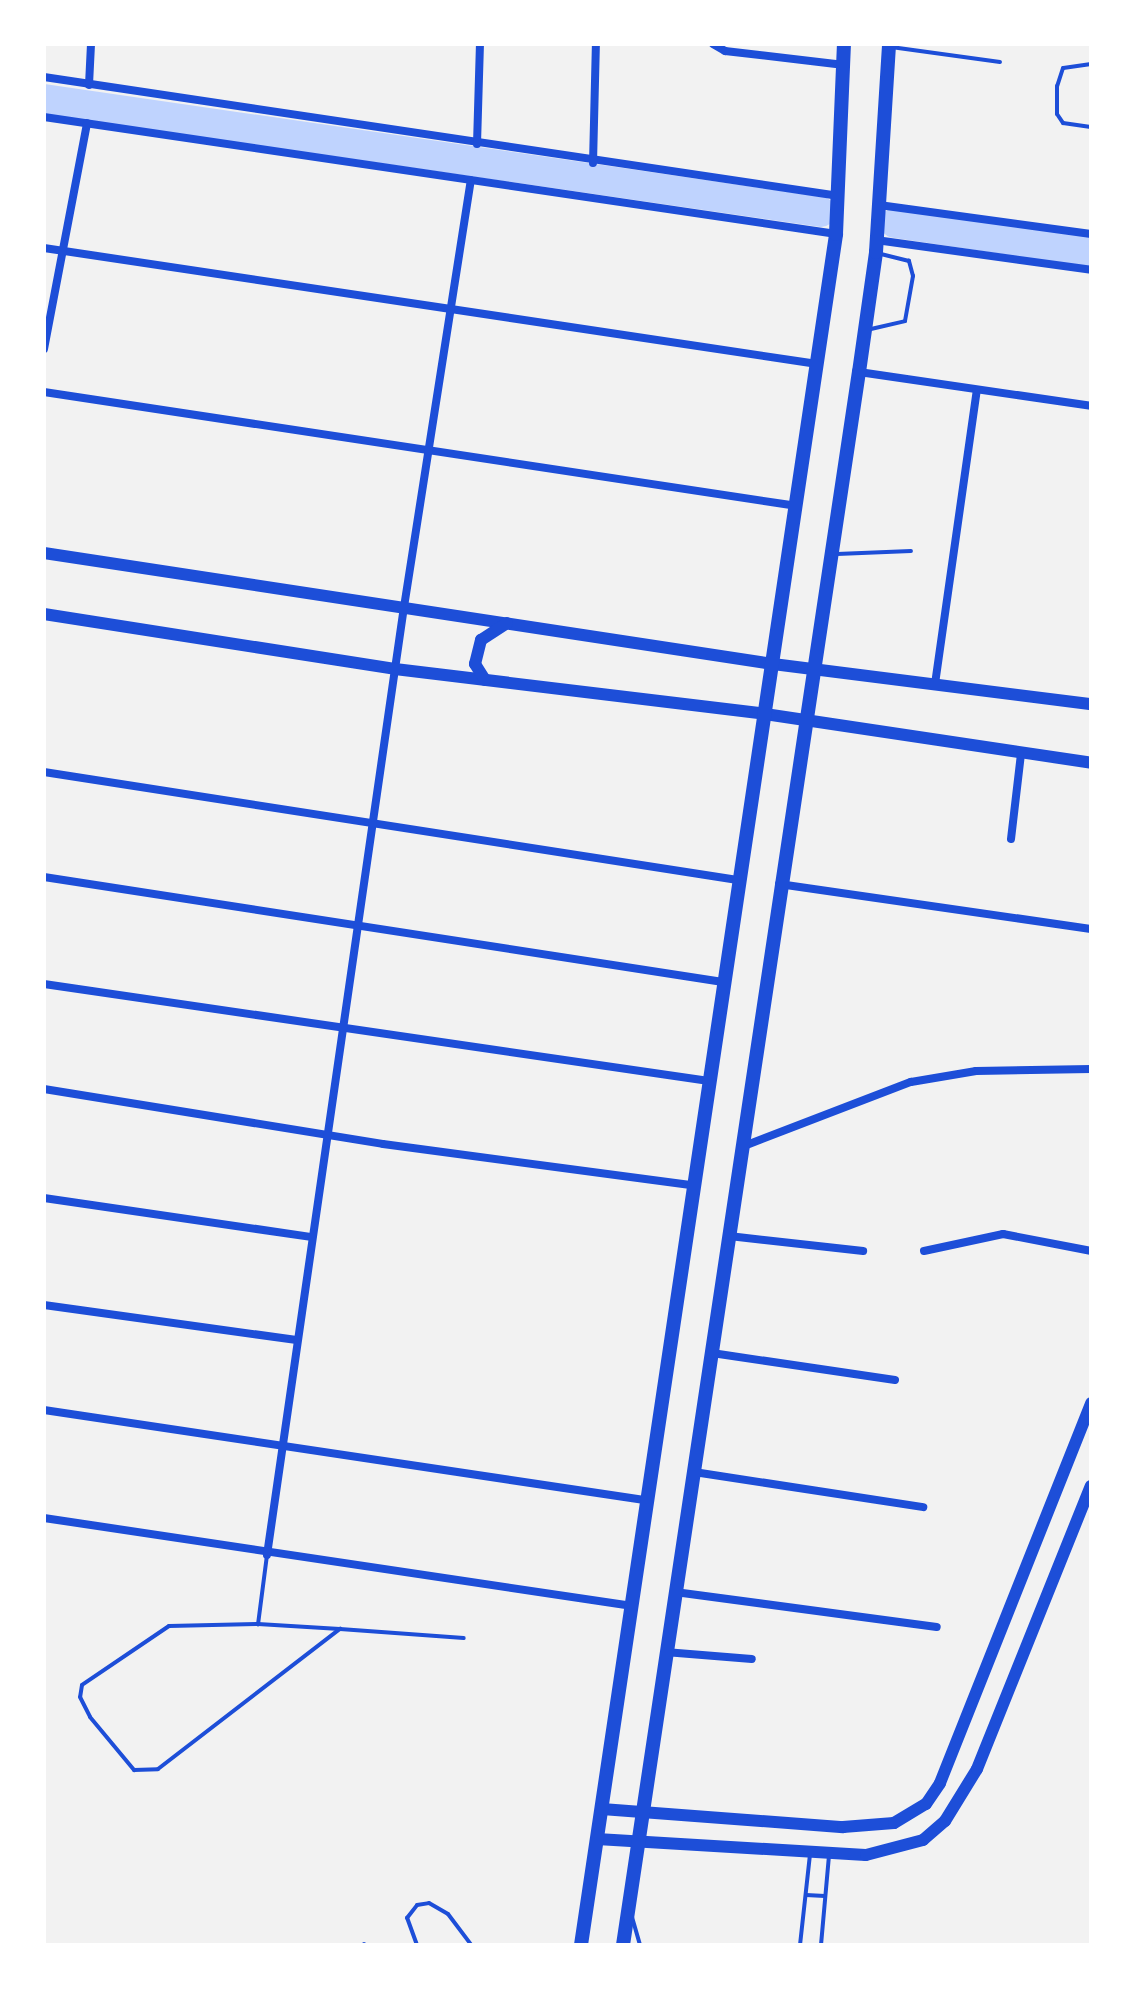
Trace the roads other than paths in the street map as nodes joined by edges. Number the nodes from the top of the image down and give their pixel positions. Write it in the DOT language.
graph roads {
  1 [pos="91,44"];
  2 [pos="480,44"];
  3 [pos="596,44"];
  4 [pos="713,44"];
  5 [pos="844,44"];
  6 [pos="889,45"];
  7 [pos="1000,62"];
  8 [pos="1091,64"];
  9 [pos="844,65"];
  10 [pos="44,77"];
  11 [pos="89,85"];
  12 [pos="44,117"];
  13 [pos="87,123"];
  14 [pos="1091,127"];
  15 [pos="477,144"];
  16 [pos="593,163"];
  17 [pos="471,180"];
  18 [pos="840,196"];
  19 [pos="879,205"];
  20 [pos="836,234"];
  21 [pos="1091,234"];
  22 [pos="876,246"];
  23 [pos="44,248"];
  24 [pos="64,250"];
  25 [pos="1091,270"];
  26 [pos="452,311"];
  27 [pos="865,330"];
  28 [pos="44,349"];
  29 [pos="817,364"];
  30 [pos="859,372"];
  31 [pos="977,390"];
  32 [pos="44,392"];
  33 [pos="1091,406"];
  34 [pos="430,450"];
  35 [pos="797,506"];
  36 [pos="911,551"];
  37 [pos="44,553"];
  38 [pos="830,554"];
  39 [pos="404,607"];
  40 [pos="44,614"];
  41 [pos="507,623"];
  42 [pos="773,664"];
  43 [pos="812,668"];
  44 [pos="395,669"];
  45 [pos="485,680"];
  46 [pos="935,684"];
  47 [pos="1091,704"];
  48 [pos="765,714"];
  49 [pos="803,721"];
  50 [pos="1021,754"];
  51 [pos="1091,763"];
  52 [pos="44,772"];
  53 [pos="372,824"];
  54 [pos="1011,839"];
  55 [pos="44,877"];
  56 [pos="738,880"];
  57 [pos="779,884"];
  58 [pos="357,926"];
  59 [pos="1091,929"];
  60 [pos="723,982"];
  61 [pos="44,984"];
  62 [pos="345,1029"];
  63 [pos="1091,1069"];
  64 [pos="709,1081"];
  65 [pos="44,1089"];
  66 [pos="329,1133"];
  67 [pos="743,1147"];
  68 [pos="692,1185"];
  69 [pos="44,1198"];
  70 [pos="729,1236"];
  71 [pos="312,1237"];
  72 [pos="863,1251"];
  73 [pos="924,1251"];
  74 [pos="1091,1251"];
  75 [pos="44,1305"];
  76 [pos="297,1340"];
  77 [pos="712,1353"];
  78 [pos="895,1380"];
  79 [pos="1091,1403"];
  80 [pos="44,1410"];
  81 [pos="281,1443"];
  82 [pos="694,1472"];
  83 [pos="1091,1486"];
  84 [pos="644,1500"];
  85 [pos="923,1507"];
  86 [pos="44,1518"];
  87 [pos="267,1555"];
  88 [pos="675,1592"];
  89 [pos="632,1606"];
  90 [pos="258,1624"];
  91 [pos="937,1627"];
  92 [pos="340,1629"];
  93 [pos="464,1638"];
  94 [pos="665,1652"];
  95 [pos="752,1659"];
  96 [pos="602,1809"];
  97 [pos="640,1813"];
  98 [pos="597,1839"];
  99 [pos="636,1843"];
  100 [pos="810,1852"];
  101 [pos="829,1853"];
  102 [pos="806,1895"];
  103 [pos="825,1896"];
  104 [pos="627,1906"];
  105 [pos="417,1945"];
  106 [pos="471,1945"];
  107 [pos="581,1945"];
  108 [pos="623,1945"];
  109 [pos="640,1945"];
  110 [pos="800,1945"];
  111 [pos="821,1945"];
  112 [pos="973,1945"];
  113 [pos="996,1945"];
  1 -- 11 [label="street"];
  2 -- 15 [label="street"];
  3 -- 16 [label="street"];
  4 -- 9 [label="street"];
  5 -- 9 [label="main road"];
  6 -- 7 [label="lane"];
  6 -- 19 [label="main road"];
  8 -- 14 [label="lane"];
  9 -- 18 [label="main road"];
  10 -- 11 [label="street"];
  11 -- 15 [label="street"];
  12 -- 13 [label="street"];
  13 -- 17 [label="street"];
  13 -- 24 [label="street"];
  15 -- 16 [label="street"];
  16 -- 18 [label="street"];
  17 -- 20 [label="street"];
  17 -- 26 [label="street"];
  18 -- 20 [label="main road"];
  19 -- 21 [label="street"];
  19 -- 22 [label="main road"];
  20 -- 29 [label="main road"];
  22 -- 25 [label="street"];
  22 -- 27 [label="main road"];
  22 -- 27 [label="lane"];
  23 -- 24 [label="street"];
  24 -- 26 [label="street"];
  24 -- 28 [label="street"];
  26 -- 29 [label="street"];
  26 -- 34 [label="street"];
  27 -- 30 [label="main road"];
  29 -- 35 [label="main road"];
  30 -- 31 [label="street"];
  30 -- 38 [label="main road"];
  31 -- 33 [label="street"];
  31 -- 46 [label="street"];
  32 -- 34 [label="street"];
  34 -- 35 [label="street"];
  34 -- 39 [label="street"];
  35 -- 42 [label="main road"];
  36 -- 38 [label="lane"];
  37 -- 39 [label="main road"];
  38 -- 43 [label="main road"];
  39 -- 41 [label="main road"];
  39 -- 44 [label="street"];
  40 -- 44 [label="main road"];
  41 -- 42 [label="main road"];
  41 -- 45 [label="main road"];
  42 -- 43 [label="main road"];
  42 -- 48 [label="main road"];
  43 -- 46 [label="main road"];
  43 -- 49 [label="main road"];
  44 -- 45 [label="main road"];
  44 -- 53 [label="street"];
  45 -- 48 [label="main road"];
  46 -- 47 [label="main road"];
  48 -- 49 [label="main road"];
  48 -- 56 [label="main road"];
  49 -- 50 [label="main road"];
  49 -- 57 [label="main road"];
  50 -- 51 [label="main road"];
  50 -- 54 [label="street"];
  52 -- 53 [label="street"];
  53 -- 56 [label="street"];
  53 -- 58 [label="street"];
  55 -- 58 [label="street"];
  56 -- 60 [label="main road"];
  57 -- 59 [label="street"];
  57 -- 67 [label="main road"];
  58 -- 60 [label="street"];
  58 -- 62 [label="street"];
  60 -- 64 [label="main road"];
  61 -- 62 [label="street"];
  62 -- 64 [label="street"];
  62 -- 66 [label="street"];
  63 -- 67 [label="street"];
  64 -- 68 [label="main road"];
  65 -- 66 [label="street"];
  66 -- 68 [label="street"];
  66 -- 71 [label="street"];
  67 -- 70 [label="main road"];
  68 -- 84 [label="main road"];
  69 -- 71 [label="street"];
  70 -- 72 [label="street"];
  70 -- 77 [label="main road"];
  71 -- 76 [label="street"];
  73 -- 74 [label="street"];
  75 -- 76 [label="street"];
  76 -- 81 [label="street"];
  77 -- 78 [label="street"];
  77 -- 82 [label="main road"];
  79 -- 97 [label="main road"];
  80 -- 81 [label="street"];
  81 -- 84 [label="street"];
  81 -- 87 [label="street"];
  82 -- 85 [label="street"];
  82 -- 88 [label="main road"];
  83 -- 101 [label="main road"];
  84 -- 89 [label="main road"];
  86 -- 87 [label="street"];
  87 -- 89 [label="street"];
  87 -- 90 [label="lane"];
  88 -- 91 [label="street"];
  88 -- 94 [label="main road"];
  89 -- 96 [label="main road"];
  90 -- 92 [label="lane"];
  90 -- 92 [label="lane"];
  92 -- 93 [label="lane"];
  94 -- 95 [label="street"];
  94 -- 97 [label="main road"];
  96 -- 97 [label="main road"];
  96 -- 98 [label="main road"];
  97 -- 99 [label="main road"];
  98 -- 99 [label="main road"];
  98 -- 107 [label="main road"];
  99 -- 100 [label="main road"];
  99 -- 104 [label="main road"];
  100 -- 101 [label="main road"];
  100 -- 102 [label="lane"];
  101 -- 103 [label="lane"];
  102 -- 103 [label="lane"];
  102 -- 110 [label="lane"];
  103 -- 111 [label="lane"];
  104 -- 108 [label="main road"];
  104 -- 109 [label="lane"];
  105 -- 106 [label="lane"];
  112 -- 113 [label="lane"];
}
